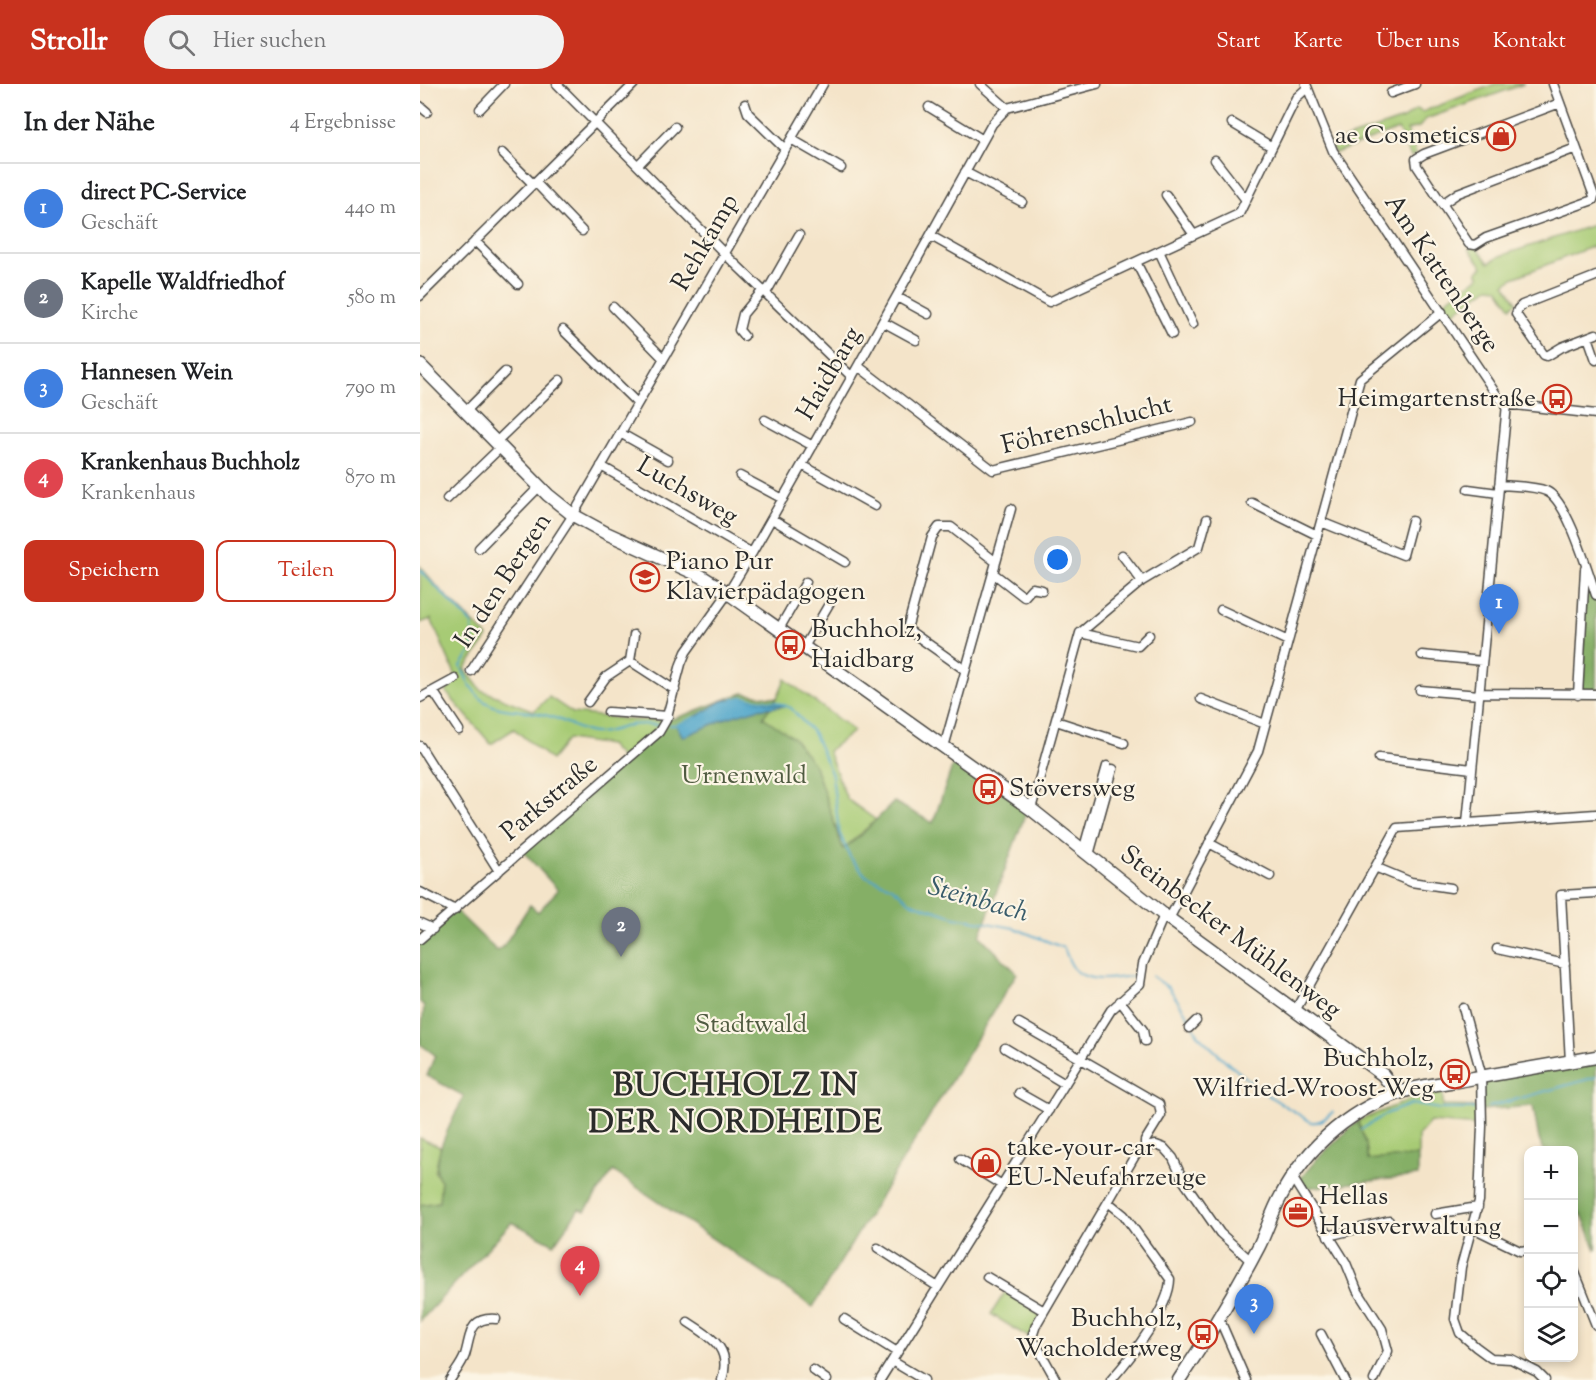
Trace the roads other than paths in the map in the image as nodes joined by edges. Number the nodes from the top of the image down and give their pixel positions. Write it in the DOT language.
graph roads {
  1 [pos="504,84"];
  2 [pos="558,84"];
  3 [pos="634,84"];
  4 [pos="823,84"];
  5 [pos="980,84"];
  6 [pos="1097,84"];
  7 [pos="1415,84"];
  8 [pos="1553,84"];
  9 [pos="1306,86"];
  10 [pos="1390,93"];
  11 [pos="1560,103"];
  12 [pos="745,104"];
  13 [pos="929,107"];
  14 [pos="1007,108"];
  15 [pos="480,109"];
  16 [pos="596,122"];
  17 [pos="1232,123"];
  18 [pos="675,127"];
  19 [pos="791,139"];
  20 [pos="983,140"];
  21 [pos="1272,147"];
  22 [pos="1576,148"];
  23 [pos="784,149"];
  24 [pos="501,153"];
  25 [pos="1215,160"];
  26 [pos="638,165"];
  27 [pos="841,168"];
  28 [pos="965,172"];
  29 [pos="534,183"];
  30 [pos="1166,195"];
  31 [pos="1246,200"];
  32 [pos="1022,202"];
  33 [pos="1442,204"];
  34 [pos="582,231"];
  35 [pos="800,235"];
  36 [pos="1194,235"];
  37 [pos="931,236"];
  38 [pos="475,241"];
  39 [pos="1159,251"];
  40 [pos="724,253"];
  41 [pos="1136,262"];
  42 [pos="1596,276"];
  43 [pos="518,284"];
  44 [pos="765,292"];
  45 [pos="420,296"];
  46 [pos="897,297"];
  47 [pos="614,307"];
  48 [pos="1442,312"];
  49 [pos="928,314"];
  50 [pos="883,322"];
  51 [pos="1193,324"];
  52 [pos="563,330"];
  53 [pos="1172,334"];
  54 [pos="1592,335"];
  55 [pos="744,336"];
  56 [pos="916,339"];
  57 [pos="663,358"];
  58 [pos="1596,360"];
  59 [pos="420,365"];
  60 [pos="858,366"];
  61 [pos="505,372"];
  62 [pos="852,377"];
  63 [pos="560,380"];
  64 [pos="637,403"];
  65 [pos="1507,404"];
  66 [pos="466,411"];
  67 [pos="1596,414"];
  68 [pos="765,420"];
  69 [pos="1192,422"];
  70 [pos="620,433"];
  71 [pos="498,444"];
  72 [pos="813,446"];
  73 [pos="668,460"];
  74 [pos="802,465"];
  75 [pos="601,466"];
  76 [pos="740,476"];
  77 [pos="540,486"];
  78 [pos="1468,489"];
  79 [pos="1499,489"];
  80 [pos="447,499"];
  81 [pos="783,499"];
  82 [pos="1252,502"];
  83 [pos="875,506"];
  84 [pos="1011,509"];
  85 [pos="573,515"];
  86 [pos="772,519"];
  87 [pos="1207,519"];
  88 [pos="1412,521"];
  89 [pos="1321,522"];
  90 [pos="1317,535"];
  91 [pos="479,548"];
  92 [pos="752,553"];
  93 [pos="1122,555"];
  94 [pos="845,562"];
  95 [pos="996,562"];
  96 [pos="1586,565"];
  97 [pos="993,573"];
  98 [pos="1142,581"];
  99 [pos="806,582"];
  100 [pos="1042,590"];
  101 [pos="836,592"];
  102 [pos="729,593"];
  103 [pos="1596,595"];
  104 [pos="1221,610"];
  105 [pos="779,629"];
  106 [pos="1080,633"];
  107 [pos="634,635"];
  108 [pos="1149,635"];
  109 [pos="1288,641"];
  110 [pos="804,647"];
  111 [pos="1422,655"];
  112 [pos="630,661"];
  113 [pos="1482,661"];
  114 [pos="965,670"];
  115 [pos="471,671"];
  116 [pos="455,679"];
  117 [pos="675,690"];
  118 [pos="1420,690"];
  119 [pos="433,691"];
  120 [pos="1479,694"];
  121 [pos="1596,694"];
  122 [pos="1578,695"];
  123 [pos="420,698"];
  124 [pos="1201,699"];
  125 [pos="588,702"];
  126 [pos="608,712"];
  127 [pos="668,716"];
  128 [pos="1056,721"];
  129 [pos="1265,724"];
  130 [pos="459,730"];
  131 [pos="1124,743"];
  132 [pos="420,746"];
  133 [pos="944,747"];
  134 [pos="1379,758"];
  135 [pos="1110,768"];
  136 [pos="1472,770"];
  137 [pos="1031,809"];
  138 [pos="1596,814"];
  139 [pos="1467,823"];
  140 [pos="1209,843"];
  141 [pos="1086,853"];
  142 [pos="1375,867"];
  143 [pos="499,871"];
  144 [pos="1270,876"];
  145 [pos="1451,888"];
  146 [pos="420,892"];
  147 [pos="1596,893"];
  148 [pos="455,910"];
  149 [pos="1167,917"];
  150 [pos="420,923"];
  151 [pos="433,929"];
  152 [pos="420,939"];
  153 [pos="1497,949"];
  154 [pos="1565,964"];
  155 [pos="1120,1001"];
  156 [pos="1463,1008"];
  157 [pos="1296,1011"];
  158 [pos="1019,1023"];
  159 [pos="1145,1041"];
  160 [pos="1005,1048"];
  161 [pos="1596,1057"];
  162 [pos="1080,1059"];
  163 [pos="1570,1062"];
  164 [pos="1481,1077"];
  165 [pos="1065,1084"];
  166 [pos="1019,1093"];
  167 [pos="1397,1095"];
  168 [pos="1049,1110"];
  169 [pos="1145,1147"];
  170 [pos="960,1159"];
  171 [pos="1292,1177"];
  172 [pos="1002,1185"];
  173 [pos="1108,1202"];
  174 [pos="1478,1207"];
  175 [pos="1435,1214"];
  176 [pos="1389,1221"];
  177 [pos="1473,1228"];
  178 [pos="1328,1236"];
  179 [pos="878,1248"];
  180 [pos="1524,1250"];
  181 [pos="1251,1261"];
  182 [pos="987,1277"];
  183 [pos="1578,1280"];
  184 [pos="938,1287"];
  185 [pos="1044,1311"];
  186 [pos="844,1318"];
  187 [pos="1218,1318"];
  188 [pos="496,1319"];
  189 [pos="688,1322"];
  190 [pos="1596,1325"];
  191 [pos="1321,1334"];
  192 [pos="897,1352"];
  193 [pos="892,1361"];
  194 [pos="813,1370"];
  195 [pos="450,1380"];
  196 [pos="722,1380"];
  197 [pos="827,1380"];
  198 [pos="880,1380"];
  199 [pos="924,1380"];
  200 [pos="1056,1380"];
  201 [pos="1111,1380"];
  202 [pos="1179,1380"];
  203 [pos="1246,1380"];
  204 [pos="1345,1380"];
  205 [pos="1374,1380"];
  206 [pos="1545,1380"];
  1 -- 15 [label="street"];
  2 -- 16 [label="street"];
  3 -- 16 [label="street"];
  4 -- 19 [label="street, Rehkamp"];
  5 -- 14 [label="street"];
  6 -- 14 [label="street"];
  7 -- 10 [label="street"];
  8 -- 11 [label="street"];
  9 -- 21 [label="street"];
  9 -- 48 [label="street, Am Kattenberge"];
  11 -- 22 [label="street"];
  11 -- 33 [label="street"];
  12 -- 23 [label="street"];
  13 -- 20 [label="street"];
  14 -- 20 [label="street, Haidbarg"];
  16 -- 26 [label="street"];
  16 -- 29 [label="street"];
  17 -- 21 [label="street"];
  18 -- 26 [label="street"];
  19 -- 23 [label="street, Rehkamp"];
  19 -- 27 [label="street"];
  20 -- 28 [label="street, Haidbarg"];
  21 -- 31 [label="street"];
  22 -- 33 [label="street"];
  22 -- 33 [label="street"];
  23 -- 40 [label="street, Rehkamp"];
  24 -- 29 [label="street"];
  25 -- 31 [label="street"];
  26 -- 40 [label="street"];
  28 -- 32 [label="street"];
  28 -- 37 [label="street, Haidbarg"];
  29 -- 34 [label="street"];
  29 -- 38 [label="street"];
  30 -- 36 [label="street"];
  31 -- 36 [label="street"];
  35 -- 44 [label="street"];
  36 -- 39 [label="street"];
  37 -- 41 [label="street"];
  37 -- 46 [label="street, Haidbarg"];
  38 -- 43 [label="street"];
  38 -- 45 [label="street"];
  39 -- 41 [label="street"];
  39 -- 51 [label="street"];
  40 -- 44 [label="street"];
  40 -- 57 [label="street, Rehkamp"];
  41 -- 53 [label="street"];
  42 -- 54 [label="street"];
  44 -- 55 [label="street"];
  44 -- 62 [label="street"];
  46 -- 49 [label="street"];
  46 -- 50 [label="street, Haidbarg"];
  47 -- 57 [label="street"];
  48 -- 65 [label="street, Am Kattenberge"];
  48 -- 89 [label="street"];
  50 -- 56 [label="street, Haidbarg"];
  50 -- 60 [label="street, Haidbarg"];
  52 -- 64 [label="street"];
  54 -- 58 [label="street"];
  57 -- 64 [label="street, Rehkamp"];
  59 -- 66 [label="street, Steinbecker Mühlenweg"];
  60 -- 62 [label="street, Haidbarg"];
  60 -- 69 [label="street, Föhrenschlucht"];
  61 -- 66 [label="street"];
  62 -- 72 [label="street, Haidbarg"];
  63 -- 71 [label="street"];
  64 -- 70 [label="street, Rehkamp"];
  65 -- 67 [label="street"];
  65 -- 79 [label="street"];
  66 -- 71 [label="street, Steinbecker Mühlenweg"];
  68 -- 72 [label="street, Haidbarg"];
  70 -- 73 [label="street"];
  70 -- 75 [label="street, Rehkamp"];
  71 -- 77 [label="street, Steinbecker Mühlenweg"];
  71 -- 80 [label="street"];
  72 -- 74 [label="street, Haidbarg"];
  74 -- 81 [label="street, Haidbarg"];
  74 -- 83 [label="street"];
  75 -- 85 [label="street, Rehkamp"];
  75 -- 92 [label="street, Luchsweg"];
  76 -- 81 [label="street"];
  77 -- 85 [label="street, Steinbecker Mühlenweg"];
  77 -- 91 [label="street"];
  78 -- 79 [label="street"];
  79 -- 96 [label="street"];
  79 -- 113 [label="street"];
  81 -- 86 [label="street, Haidbarg"];
  82 -- 90 [label="street"];
  84 -- 95 [label="street"];
  85 -- 102 [label="street, Steinbecker Mühlenweg"];
  85 -- 115 [label="street, In den Bergen"];
  86 -- 92 [label="street, Haidbarg"];
  86 -- 94 [label="street"];
  87 -- 98 [label="street"];
  88 -- 89 [label="street"];
  89 -- 90 [label="street"];
  90 -- 109 [label="street"];
  92 -- 102 [label="street, Haidbarg"];
  93 -- 98 [label="street"];
  95 -- 97 [label="street"];
  95 -- 114 [label="street"];
  96 -- 103 [label="street"];
  96 -- 122 [label="street"];
  97 -- 100 [label="street"];
  97 -- 114 [label="street"];
  98 -- 106 [label="street"];
  99 -- 105 [label="street"];
  101 -- 110 [label="street"];
  102 -- 105 [label="street, Steinbecker Mühlenweg"];
  102 -- 117 [label="street, Parkstraße"];
  104 -- 109 [label="street"];
  105 -- 110 [label="street, Steinbecker Mühlenweg"];
  106 -- 108 [label="street"];
  106 -- 128 [label="street"];
  107 -- 112 [label="street"];
  109 -- 129 [label="street"];
  110 -- 133 [label="street, Steinbecker Mühlenweg"];
  111 -- 113 [label="street"];
  112 -- 117 [label="street"];
  112 -- 125 [label="street"];
  113 -- 120 [label="street"];
  114 -- 133 [label="street"];
  116 -- 119 [label="street, In den Bergen"];
  117 -- 127 [label="street, Parkstraße"];
  118 -- 120 [label="street"];
  119 -- 123 [label="street, In den Bergen"];
  119 -- 130 [label="street"];
  120 -- 122 [label="street"];
  120 -- 136 [label="street"];
  121 -- 122 [label="street"];
  124 -- 129 [label="street"];
  126 -- 127 [label="street"];
  127 -- 143 [label="street, Parkstraße"];
  128 -- 131 [label="street"];
  128 -- 137 [label="street"];
  129 -- 140 [label="street"];
  132 -- 143 [label="street"];
  133 -- 137 [label="street, Steinbecker Mühlenweg"];
  134 -- 136 [label="street"];
  135 -- 141 [label="street, Steinbecker Mühlenweg"];
  136 -- 139 [label="street"];
  137 -- 141 [label="street, Steinbecker Mühlenweg"];
  138 -- 139 [label="street"];
  139 -- 142 [label="street"];
  140 -- 144 [label="street"];
  140 -- 149 [label="street"];
  141 -- 149 [label="street, Steinbecker Mühlenweg"];
  142 -- 145 [label="street"];
  142 -- 157 [label="street"];
  143 -- 148 [label="street, Parkstraße"];
  146 -- 148 [label="street"];
  147 -- 154 [label="street"];
  148 -- 151 [label="street, Parkstraße"];
  149 -- 155 [label="street"];
  149 -- 157 [label="street, Steinbecker Mühlenweg"];
  150 -- 151 [label="street"];
  151 -- 152 [label="street, Parkstraße"];
  153 -- 154 [label="street"];
  154 -- 163 [label="street"];
  155 -- 159 [label="street"];
  155 -- 162 [label="street"];
  156 -- 164 [label="street"];
  157 -- 167 [label="street, Steinbecker Mühlenweg"];
  158 -- 162 [label="street"];
  160 -- 165 [label="street"];
  161 -- 163 [label="street"];
  162 -- 165 [label="street"];
  162 -- 169 [label="street"];
  163 -- 164 [label="street"];
  164 -- 167 [label="street"];
  164 -- 174 [label="street"];
  165 -- 168 [label="street"];
  166 -- 168 [label="street"];
  167 -- 171 [label="street"];
  168 -- 172 [label="street"];
  169 -- 173 [label="street"];
  169 -- 181 [label="street"];
  170 -- 172 [label="street"];
  171 -- 178 [label="street"];
  171 -- 181 [label="street"];
  172 -- 184 [label="street"];
  173 -- 185 [label="street"];
  173 -- 201 [label="street"];
  174 -- 175 [label="street"];
  174 -- 177 [label="street"];
  176 -- 178 [label="street"];
  177 -- 180 [label="street"];
  177 -- 206 [label="street"];
  178 -- 205 [label="street"];
  179 -- 184 [label="street"];
  181 -- 187 [label="street"];
  182 -- 185 [label="street"];
  183 -- 190 [label="street"];
  184 -- 192 [label="street"];
  185 -- 200 [label="street"];
  186 -- 192 [label="street"];
  187 -- 202 [label="street"];
  187 -- 203 [label="street"];
  188 -- 195 [label="street"];
  189 -- 196 [label="street"];
  191 -- 204 [label="street"];
  192 -- 193 [label="street"];
  193 -- 198 [label="street"];
  193 -- 199 [label="street"];
  194 -- 197 [label="street"];
}
